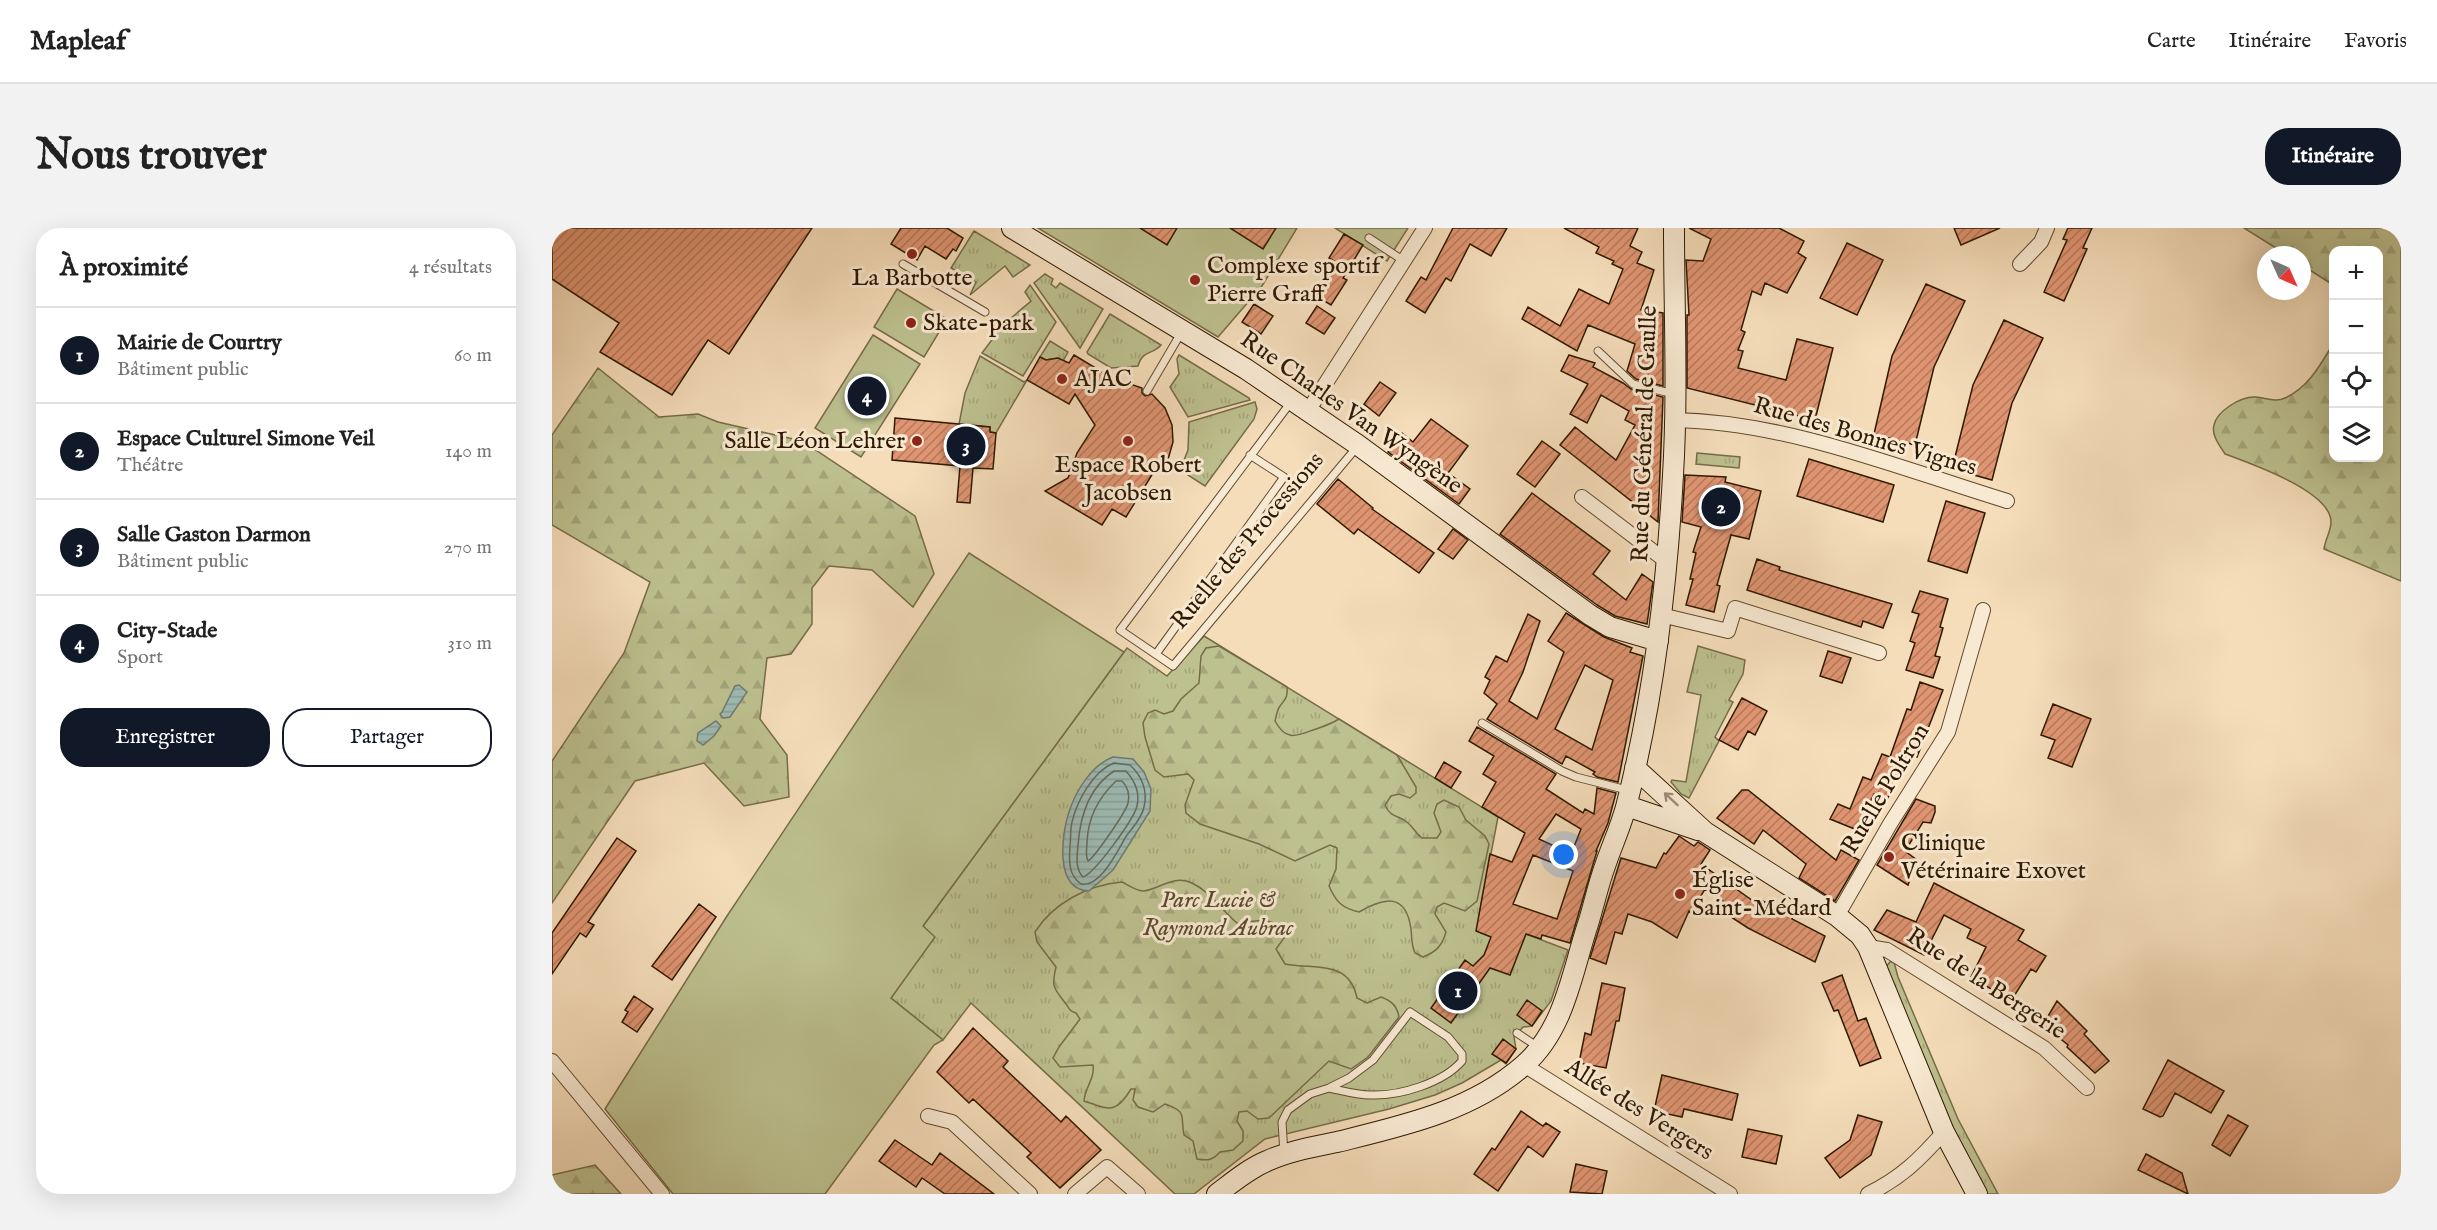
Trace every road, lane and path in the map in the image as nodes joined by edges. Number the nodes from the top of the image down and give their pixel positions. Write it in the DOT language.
graph roads {
  1 [pos="1012,228"];
  2 [pos="1425,228"];
  3 [pos="1674,228"];
  4 [pos="2047,228"];
  5 [pos="1369,238"];
  6 [pos="1404,261"];
  7 [pos="903,264"];
  8 [pos="2020,264"];
  9 [pos="985,312"];
  10 [pos="1182,331"];
  11 [pos="1598,351"];
  12 [pos="1147,391"];
  13 [pos="1675,395"];
  14 [pos="1300,406"];
  15 [pos="1674,420"];
  16 [pos="1358,445"];
  17 [pos="1250,454"];
  18 [pos="1582,496"];
  19 [pos="2007,501"];
  20 [pos="1666,561"];
  21 [pos="1983,610"];
  22 [pos="1661,615"];
  23 [pos="1658,641"];
  24 [pos="1879,653"];
  25 [pos="1156,654"];
  26 [pos="1482,723"];
  27 [pos="1635,768"];
  28 [pos="1628,798"];
  29 [pos="1705,832"];
  30 [pos="1837,916"];
  31 [pos="1868,947"];
  32 [pos="1517,1033"];
  33 [pos="1540,1048"];
  34 [pos="552,1061"];
  35 [pos="1524,1065"];
  36 [pos="1329,1088"];
  37 [pos="2087,1088"];
  38 [pos="928,1116"];
  39 [pos="1944,1132"];
  40 [pos="1284,1154"];
  41 [pos="662,1194"];
  42 [pos="1030,1194"];
  43 [pos="1075,1194"];
  44 [pos="1138,1194"];
  45 [pos="1217,1194"];
  46 [pos="1730,1194"];
  47 [pos="1868,1194"];
  48 [pos="1977,1194"];
  1 -- 10 [label="main road, Rue Charles Van Wyngène"];
  2 -- 6 [label="street, Ruelle des Processions"];
  3 -- 13 [label="main road, Rue du Général de Gaulle"];
  4 -- 8 [label="street"];
  5 -- 6 [label="lane"];
  6 -- 14 [label="street, Ruelle des Processions"];
  7 -- 9 [label="lane"];
  10 -- 12 [label="lane"];
  10 -- 14 [label="main road, Rue Charles Van Wyngène"];
  11 -- 13 [label="lane"];
  13 -- 15 [label="main road, Rue du Général de Gaulle"];
  14 -- 16 [label="main road, Rue Charles Van Wyngène"];
  14 -- 17 [label="lane"];
  15 -- 19 [label="street, Rue des Bonnes Vignes"];
  15 -- 20 [label="main road, Rue du Général de Gaulle"];
  16 -- 23 [label="main road, Rue Charles Van Wyngène"];
  16 -- 25 [label="lane, Ruelle des Processions"];
  17 -- 25 [label="lane"];
  17 -- 25 [label="lane"];
  18 -- 20 [label="street"];
  20 -- 22 [label="main road, Rue du Général de Gaulle"];
  21 -- 30 [label="street, Ruelle Poltron"];
  22 -- 23 [label="main road, Rue du Général de Gaulle"];
  22 -- 24 [label="street"];
  23 -- 27 [label="main road, Rue du Général de Gaulle"];
  26 -- 28 [label="lane"];
  27 -- 28 [label="main road, Rue du Général de Gaulle"];
  29 -- 27 [label="main road, Rue de la Bergerie, one-way"];
  28 -- 29 [label="main road, Rue de la Bergerie"];
  28 -- 33 [label="main road, Rue du Général de Gaulle"];
  29 -- 30 [label="main road, Rue de la Bergerie"];
  30 -- 31 [label="main road, Rue de la Bergerie"];
  31 -- 37 [label="street, Rue de la Bergerie"];
  31 -- 39 [label="main road"];
  32 -- 33 [label="lane"];
  33 -- 35 [label="main road, Rue du Général de Gaulle"];
  34 -- 41 [label="street"];
  35 -- 40 [label="main road, Rue du Général de Gaulle"];
  35 -- 46 [label="street, Allée des Vergers"];
  36 -- 36 [label="lane"];
  36 -- 40 [label="lane"];
  38 -- 42 [label="street"];
  39 -- 47 [label="street"];
  39 -- 48 [label="main road"];
  40 -- 45 [label="main road, Rue du Général de Gaulle"];
  43 -- 44 [label="street"];
}
